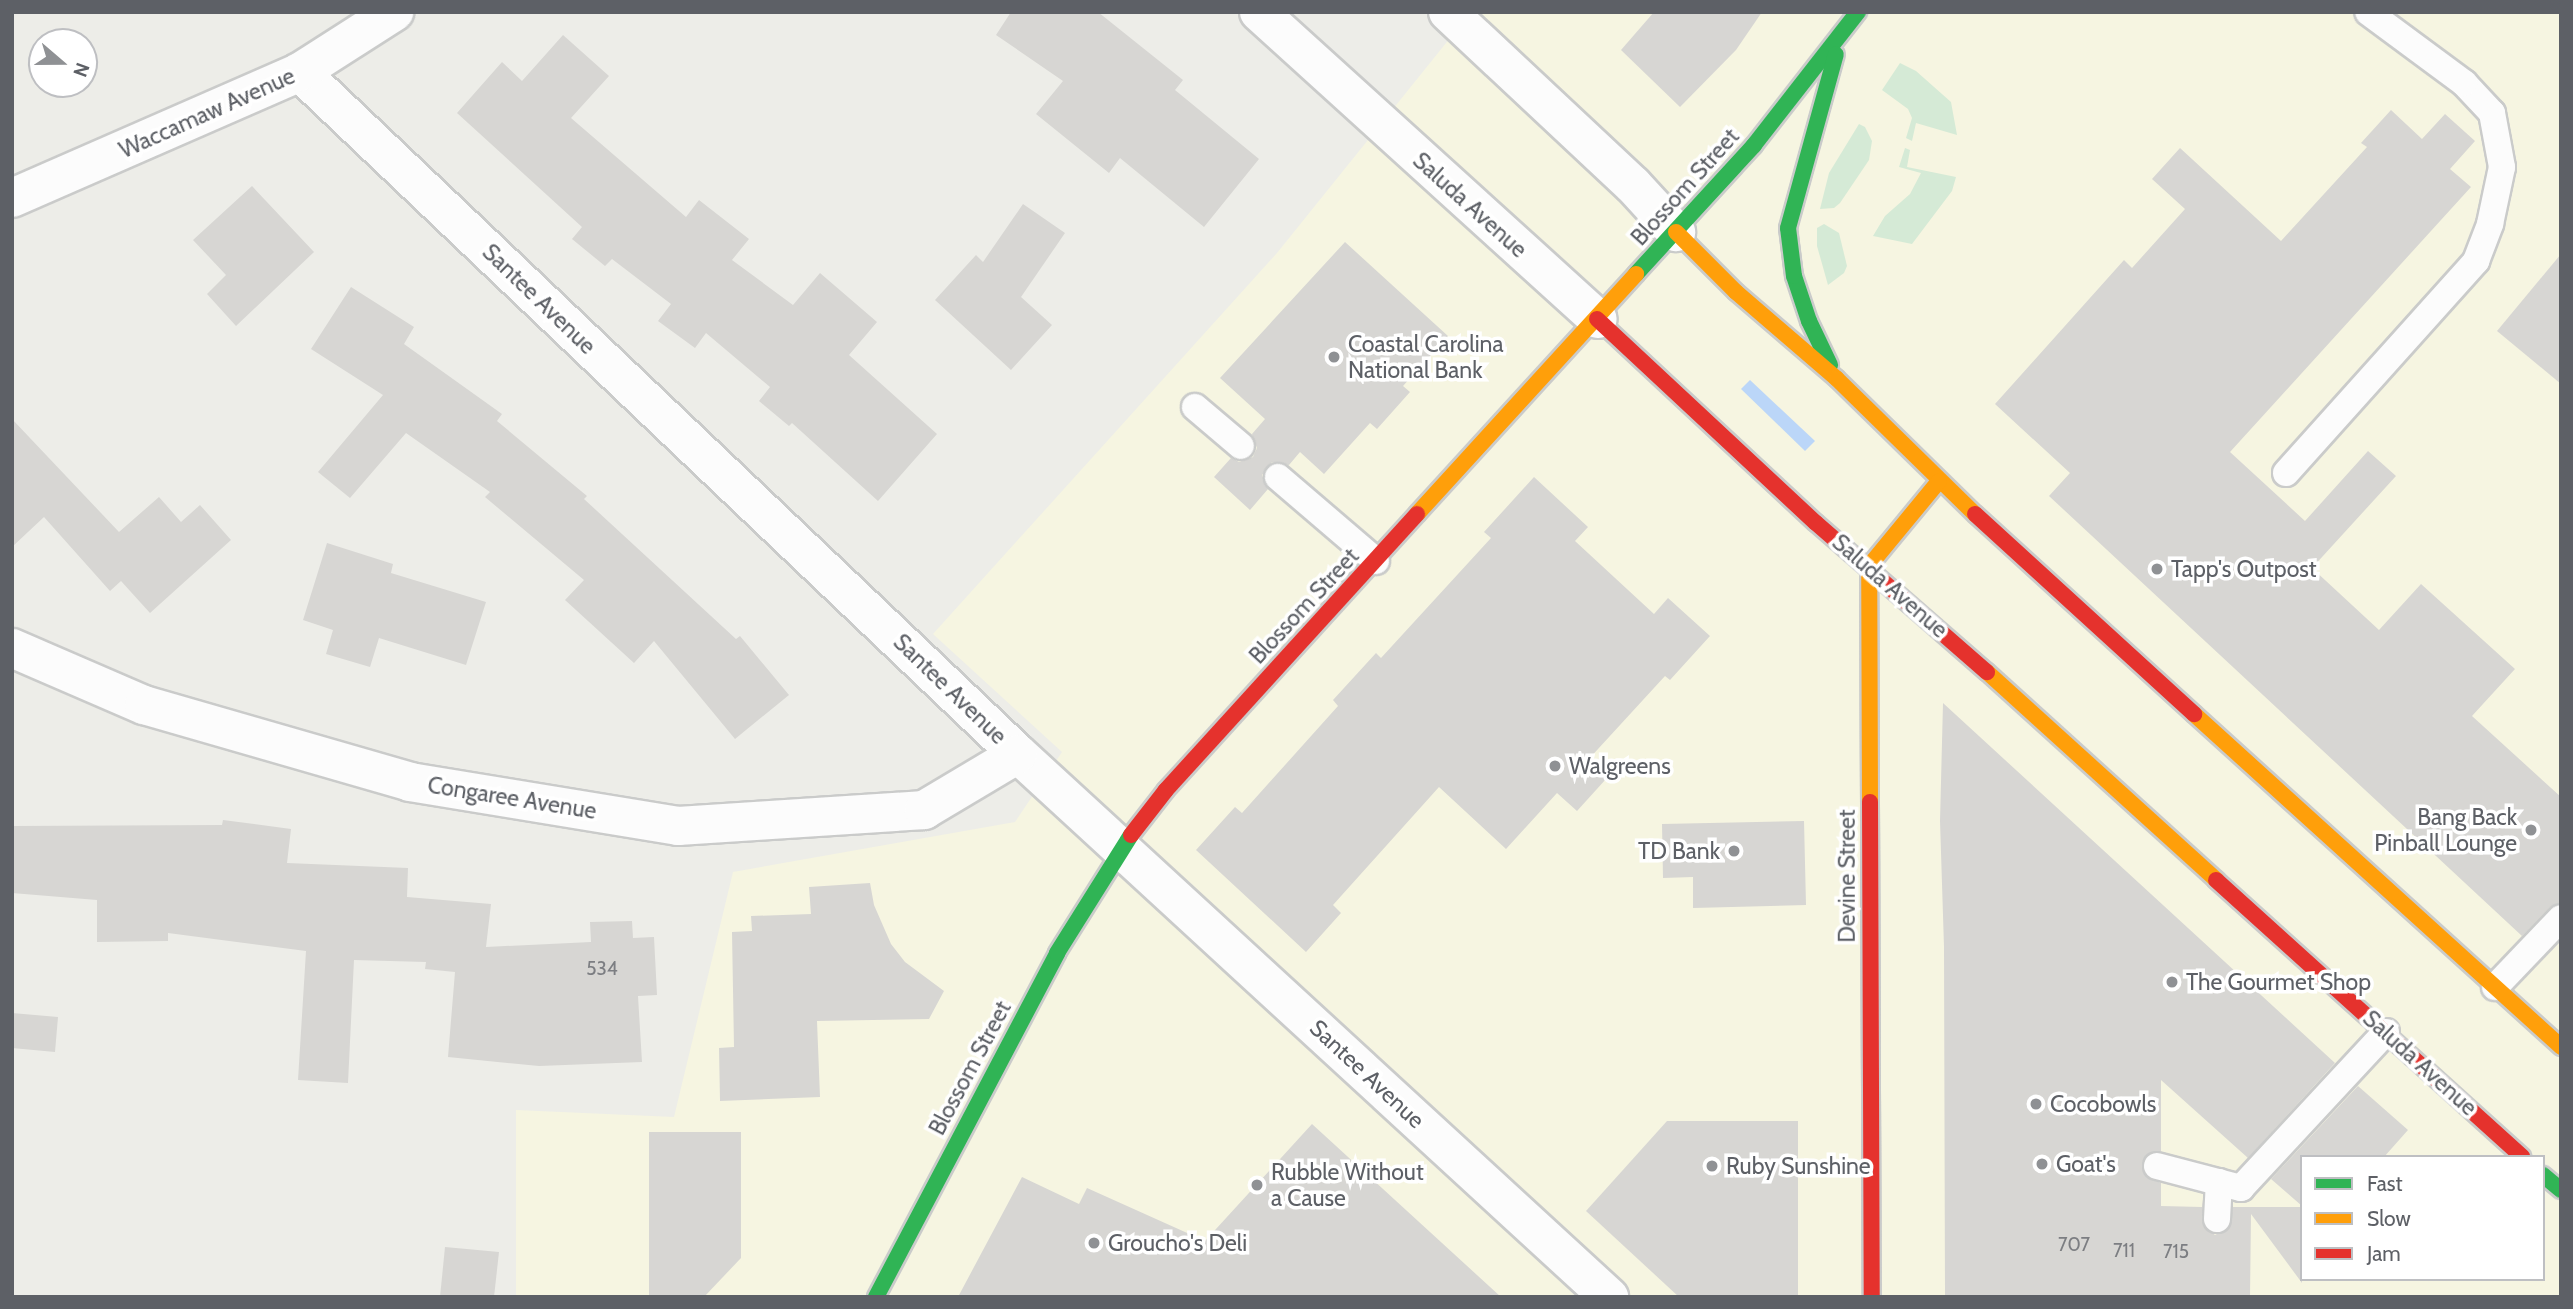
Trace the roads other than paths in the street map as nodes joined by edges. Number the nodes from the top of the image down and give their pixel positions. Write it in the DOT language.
graph roads {
  1 [pos="394,12"];
  2 [pos="1258,12"];
  3 [pos="1448,12"];
  4 [pos="1858,12"];
  5 [pos="2368,12"];
  6 [pos="1841,37"];
  7 [pos="300,72"];
  8 [pos="12,198"];
  9 [pos="1676,232"];
  10 [pos="1597,319"];
  11 [pos="1837,379"];
  12 [pos="1195,407"];
  13 [pos="1241,446"];
  14 [pos="2286,473"];
  15 [pos="1278,477"];
  16 [pos="1939,481"];
  17 [pos="1376,561"];
  18 [pos="1869,566"];
  19 [pos="12,648"];
  20 [pos="1018,754"];
  21 [pos="1122,846"];
  22 [pos="2561,918"];
  23 [pos="2496,987"];
  24 [pos="2386,1032"];
  25 [pos="2561,1047"];
  26 [pos="2522,1155"];
  27 [pos="2157,1166"];
  28 [pos="2545,1177"];
  29 [pos="2219,1182"];
  30 [pos="2561,1190"];
  31 [pos="2217,1219"];
  32 [pos="876,1297"];
  33 [pos="1609,1297"];
  34 [pos="1872,1297"];
  1 -- 7 [label="street, Waccamaw Avenue"];
  2 -- 10 [label="street, Saluda Avenue"];
  3 -- 9 [label="street"];
  4 -- 6 [label="main road, Blossom Street"];
  5 -- 14 [label="lane"];
  6 -- 9 [label="main road, Blossom Street"];
  6 -- 11 [label="main road"];
  7 -- 8 [label="street, Waccamaw Avenue"];
  7 -- 20 [label="street, Santee Avenue"];
  9 -- 10 [label="main road, Blossom Street"];
  9 -- 11 [label="main road"];
  10 -- 17 [label="main road, Blossom Street"];
  10 -- 18 [label="main road, Saluda Avenue"];
  11 -- 16 [label="main road"];
  12 -- 13 [label="lane"];
  15 -- 17 [label="lane"];
  16 -- 18 [label="main road"];
  16 -- 23 [label="main road"];
  17 -- 21 [label="main road, Blossom Street"];
  18 -- 24 [label="main road, Saluda Avenue"];
  18 -- 34 [label="main road, Devine Street"];
  19 -- 20 [label="street, Congaree Avenue"];
  20 -- 21 [label="street, Santee Avenue"];
  21 -- 32 [label="main road, Blossom Street"];
  21 -- 33 [label="street, Santee Avenue"];
  22 -- 23 [label="lane"];
  23 -- 25 [label="main road"];
  24 -- 26 [label="main road, Saluda Avenue"];
  24 -- 29 [label="lane"];
  27 -- 29 [label="lane"];
  28 -- 30 [label="main road"];
  29 -- 31 [label="lane"];
}
